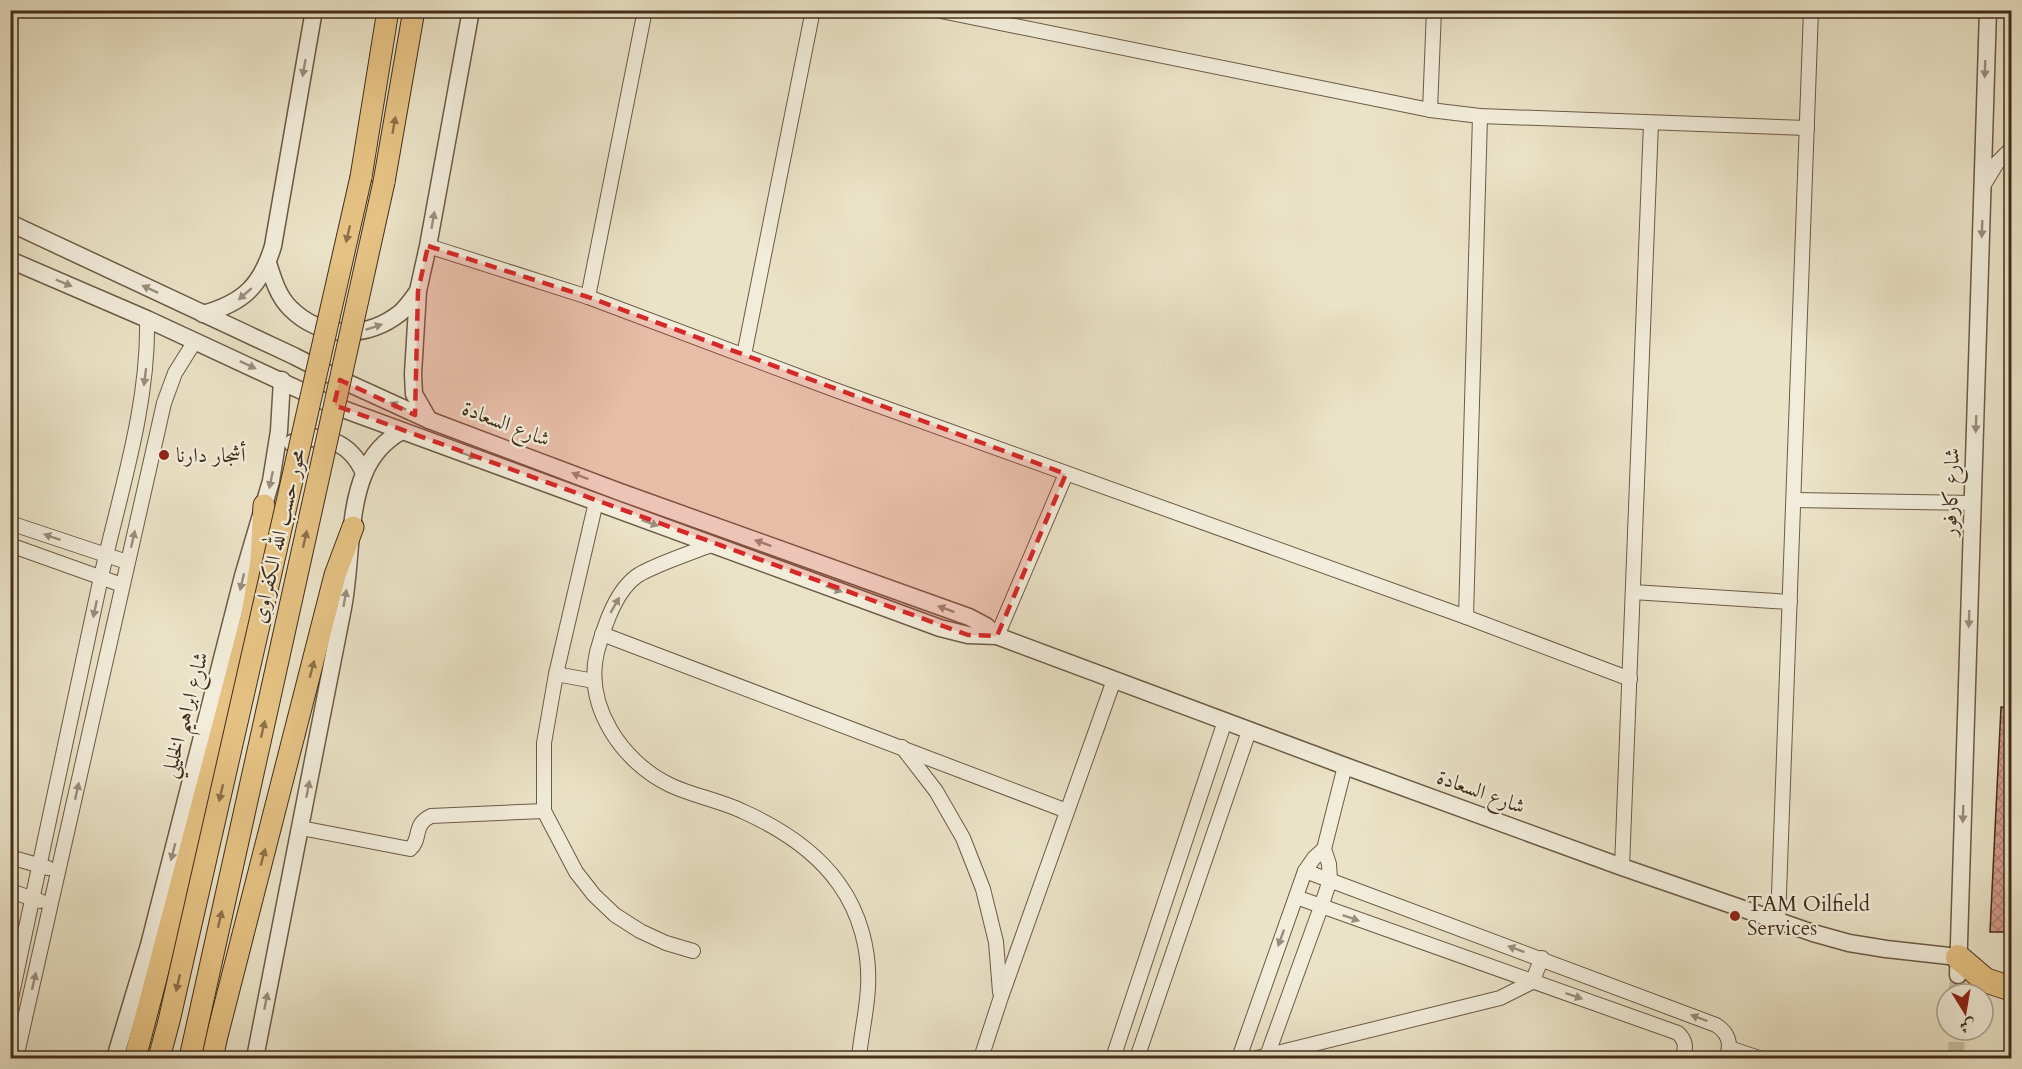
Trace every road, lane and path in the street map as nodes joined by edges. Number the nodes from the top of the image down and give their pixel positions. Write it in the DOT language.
graph roads {
  1 [pos="314,10"];
  2 [pos="388,10"];
  3 [pos="414,10"];
  4 [pos="471,10"];
  5 [pos="645,10"];
  6 [pos="813,10"];
  7 [pos="936,10"];
  8 [pos="1434,10"];
  9 [pos="1811,10"];
  10 [pos="1988,10"];
  11 [pos="1430,110"];
  12 [pos="1480,116"];
  13 [pos="1651,123"];
  14 [pos="1807,128"];
  15 [pos="2012,148"];
  16 [pos="1983,186"];
  17 [pos="10,223"];
  18 [pos="428,246"];
  19 [pos="10,260"];
  20 [pos="268,263"];
  21 [pos="418,291"];
  22 [pos="588,297"];
  23 [pos="202,314"];
  24 [pos="147,319"];
  25 [pos="195,341"];
  26 [pos="744,355"];
  27 [pos="282,381"];
  28 [pos="429,420"];
  29 [pos="402,431"];
  30 [pos="275,456"];
  31 [pos="364,473"];
  32 [pos="1066,474"];
  33 [pos="1794,500"];
  34 [pos="596,502"];
  35 [pos="1973,503"];
  36 [pos="264,505"];
  37 [pos="10,523"];
  38 [pos="353,527"];
  39 [pos="10,545"];
  40 [pos="711,545"];
  41 [pos="106,555"];
  42 [pos="128,562"];
  43 [pos="101,577"];
  44 [pos="122,585"];
  45 [pos="1633,592"];
  46 [pos="1790,602"];
  47 [pos="1466,616"];
  48 [pos="602,633"];
  49 [pos="997,636"];
  50 [pos="556,675"];
  51 [pos="1114,680"];
  52 [pos="1630,680"];
  53 [pos="594,681"];
  54 [pos="1225,721"];
  55 [pos="1249,731"];
  56 [pos="902,747"];
  57 [pos="1345,766"];
  58 [pos="1067,811"];
  59 [pos="544,812"];
  60 [pos="301,828"];
  61 [pos="1324,849"];
  62 [pos="10,857"];
  63 [pos="40,866"];
  64 [pos="1622,867"];
  65 [pos="59,871"];
  66 [pos="1305,871"];
  67 [pos="1330,880"];
  68 [pos="10,891"];
  69 [pos="1296,897"];
  70 [pos="33,899"];
  71 [pos="51,905"];
  72 [pos="1322,907"];
  73 [pos="1778,921"];
  74 [pos="693,951"];
  75 [pos="1542,958"];
  76 [pos="1958,966"];
  77 [pos="1533,982"];
  78 [pos="2012,989"];
  79 [pos="1001,997"];
  80 [pos="10,1002"];
  81 [pos="1727,1053"];
  82 [pos="1262,1058"];
  83 [pos="16,1059"];
  84 [pos="115,1059"];
  85 [pos="135,1059"];
  86 [pos="159,1059"];
  87 [pos="190,1059"];
  88 [pos="212,1059"];
  89 [pos="255,1059"];
  90 [pos="859,1059"];
  91 [pos="981,1059"];
  92 [pos="1113,1059"];
  93 [pos="1137,1059"];
  94 [pos="1239,1059"];
  95 [pos="1681,1059"];
  96 [pos="1760,1059"];
  1 -- 20 [label="street, one-way"];
  2 -- 86 [label="main road, محور حسب الله الكفراوى, one-way, bridge"];
  87 -- 3 [label="main road, محور حسب الله الكفراوى, one-way, bridge"];
  18 -- 4 [label="street, one-way"];
  5 -- 22 [label="street"];
  6 -- 26 [label="street"];
  7 -- 11 [label="street"];
  8 -- 11 [label="street"];
  9 -- 14 [label="street"];
  10 -- 16 [label="street, شارع كارفور, one-way"];
  11 -- 12 [label="street"];
  12 -- 13 [label="street"];
  12 -- 47 [label="street"];
  13 -- 14 [label="street"];
  13 -- 45 [label="street"];
  14 -- 33 [label="street"];
  15 -- 16 [label="street"];
  16 -- 35 [label="street, شارع كارفور, one-way"];
  23 -- 17 [label="street, شارع السعادة, one-way"];
  18 -- 21 [label="street"];
  18 -- 22 [label="street"];
  19 -- 24 [label="street, شارع السعادة, one-way"];
  20 -- 21 [label="street, one-way"];
  20 -- 23 [label="street, one-way"];
  21 -- 28 [label="street"];
  22 -- 26 [label="street"];
  28 -- 23 [label="street, شارع السعادة, one-way"];
  24 -- 25 [label="street, شارع السعادة"];
  24 -- 41 [label="street, one-way"];
  25 -- 27 [label="street, شارع السعادة, one-way"];
  42 -- 25 [label="street, one-way"];
  26 -- 32 [label="street"];
  27 -- 29 [label="street, شارع السعادة"];
  27 -- 30 [label="street, شارع ابراهيم الخليلي"];
  49 -- 28 [label="street, شارع السعادة, one-way"];
  29 -- 31 [label="street"];
  29 -- 34 [label="street, شارع السعادة, one-way"];
  30 -- 31 [label="street"];
  30 -- 36 [label="street, شارع ابراهيم الخليلي, one-way"];
  31 -- 38 [label="street"];
  32 -- 47 [label="street"];
  32 -- 49 [label="street"];
  33 -- 35 [label="street"];
  33 -- 46 [label="street"];
  34 -- 40 [label="street, شارع السعادة, one-way"];
  34 -- 50 [label="street"];
  35 -- 76 [label="street, شارع كارفور, one-way"];
  36 -- 84 [label="street, شارع ابراهيم الخليلي, one-way"];
  36 -- 85 [label="main road"];
  41 -- 37 [label="street, one-way"];
  60 -- 38 [label="street, one-way"];
  88 -- 38 [label="main road, one-way"];
  39 -- 43 [label="street"];
  48 -- 40 [label="street, one-way"];
  40 -- 49 [label="street, شارع السعادة, one-way"];
  41 -- 42 [label="street"];
  41 -- 43 [label="street"];
  42 -- 44 [label="street"];
  43 -- 44 [label="street"];
  43 -- 63 [label="street, one-way"];
  65 -- 44 [label="street, one-way"];
  45 -- 46 [label="street"];
  45 -- 52 [label="street"];
  46 -- 73 [label="street"];
  47 -- 52 [label="street"];
  48 -- 53 [label="street"];
  48 -- 56 [label="street"];
  49 -- 51 [label="street, شارع السعادة"];
  50 -- 53 [label="street"];
  50 -- 59 [label="street"];
  51 -- 54 [label="street, شارع السعادة"];
  51 -- 58 [label="street"];
  52 -- 64 [label="street"];
  53 -- 90 [label="street"];
  54 -- 55 [label="street, شارع السعادة"];
  54 -- 92 [label="street"];
  55 -- 57 [label="street, شارع السعادة"];
  55 -- 93 [label="street"];
  56 -- 58 [label="street"];
  56 -- 79 [label="street"];
  57 -- 61 [label="street"];
  57 -- 64 [label="street, شارع السعادة"];
  58 -- 79 [label="street"];
  59 -- 60 [label="street"];
  59 -- 74 [label="street"];
  89 -- 60 [label="street, one-way"];
  61 -- 66 [label="street"];
  61 -- 67 [label="street"];
  62 -- 63 [label="street"];
  63 -- 65 [label="street"];
  63 -- 70 [label="street"];
  64 -- 73 [label="street, شارع السعادة"];
  65 -- 71 [label="street"];
  66 -- 67 [label="street"];
  66 -- 69 [label="street"];
  67 -- 72 [label="street"];
  75 -- 67 [label="street, one-way"];
  68 -- 70 [label="street"];
  69 -- 72 [label="street"];
  69 -- 94 [label="street, one-way"];
  70 -- 71 [label="street"];
  70 -- 80 [label="street"];
  83 -- 71 [label="street, one-way"];
  72 -- 77 [label="street, one-way"];
  72 -- 82 [label="street"];
  73 -- 76 [label="street, شارع السعادة"];
  75 -- 77 [label="street"];
  81 -- 75 [label="street, one-way"];
  76 -- 78 [label="highway"];
  77 -- 82 [label="street"];
  77 -- 95 [label="street, one-way"];
  79 -- 91 [label="street"];
  81 -- 96 [label="street"];
}
